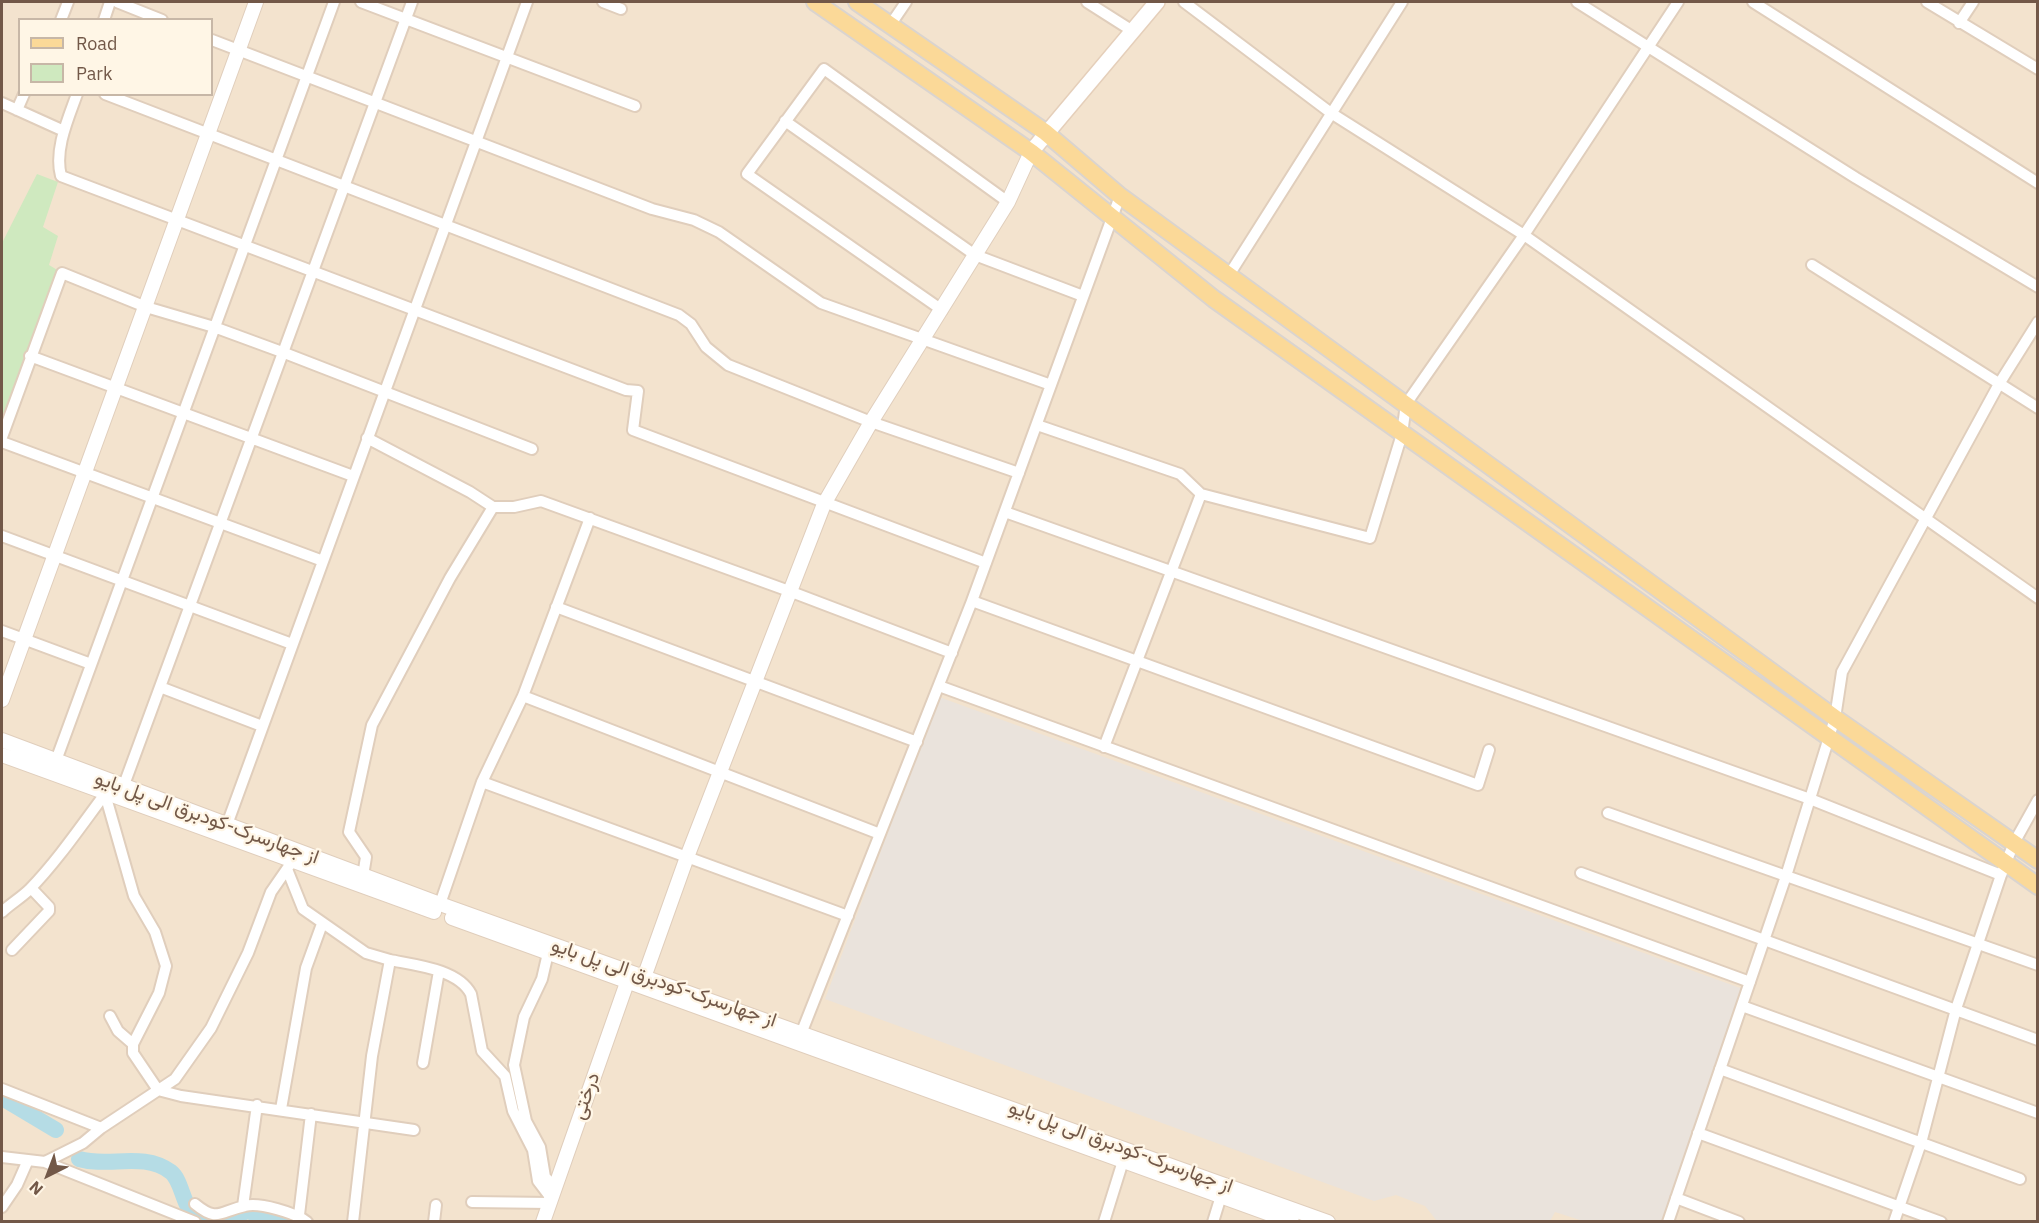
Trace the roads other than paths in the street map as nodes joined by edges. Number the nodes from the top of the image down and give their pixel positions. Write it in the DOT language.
graph roads {
  1 [pos="68,2"];
  2 [pos="110,2"];
  3 [pos="117,2"];
  4 [pos="256,2"];
  5 [pos="334,2"];
  6 [pos="361,2"];
  7 [pos="412,2"];
  8 [pos="527,2"];
  9 [pos="603,2"];
  10 [pos="815,2"];
  11 [pos="857,2"];
  12 [pos="906,2"];
  13 [pos="1087,2"];
  14 [pos="1157,2"];
  15 [pos="1184,2"];
  16 [pos="1402,2"];
  17 [pos="1577,2"];
  18 [pos="1678,2"];
  19 [pos="1753,2"];
  20 [pos="1927,2"];
  21 [pos="1973,2"];
  22 [pos="621,9"];
  23 [pos="62,18"];
  24 [pos="105,18"];
  25 [pos="157,18"];
  26 [pos="406,18"];
  27 [pos="1959,23"];
  28 [pos="891,24"];
  29 [pos="1131,30"];
  30 [pos="213,39"];
  31 [pos="1648,46"];
  32 [pos="239,51"];
  33 [pos="507,57"];
  34 [pos="2037,69"];
  35 [pos="306,76"];
  36 [pos="23,96"];
  37 [pos="76,96"];
  38 [pos="110,96"];
  39 [pos="2,103"];
  40 [pos="375,103"];
  41 [pos="635,106"];
  42 [pos="17,110"];
  43 [pos="1331,112"];
  44 [pos="785,121"];
  45 [pos="64,132"];
  46 [pos="1045,132"];
  47 [pos="209,135"];
  48 [pos="476,142"];
  49 [pos="1031,152"];
  50 [pos="275,160"];
  51 [pos="2037,183"];
  52 [pos="344,186"];
  53 [pos="1120,196"];
  54 [pos="1008,202"];
  55 [pos="1113,217"];
  56 [pos="177,219"];
  57 [pos="445,223"];
  58 [pos="1524,235"];
  59 [pos="244,245"];
  60 [pos="975,255"];
  61 [pos="1812,265"];
  62 [pos="313,271"];
  63 [pos="1229,275"];
  64 [pos="2037,287"];
  65 [pos="1083,296"];
  66 [pos="146,307"];
  67 [pos="414,310"];
  68 [pos="942,310"];
  69 [pos="2037,322"];
  70 [pos="214,327"];
  71 [pos="924,339"];
  72 [pos="282,352"];
  73 [pos="30,356"];
  74 [pos="1999,384"];
  75 [pos="1051,385"];
  76 [pos="116,388"];
  77 [pos="384,391"];
  78 [pos="1406,404"];
  79 [pos="2037,408"];
  80 [pos="183,412"];
  81 [pos="871,422"];
  82 [pos="1037,424"];
  83 [pos="1402,434"];
  84 [pos="2,437"];
  85 [pos="252,438"];
  86 [pos="367,438"];
  87 [pos="2,442"];
  88 [pos="532,449"];
  89 [pos="1019,473"];
  90 [pos="85,474"];
  91 [pos="353,476"];
  92 [pos="1201,494"];
  93 [pos="152,498"];
  94 [pos="824,504"];
  95 [pos="494,507"];
  96 [pos="1005,512"];
  97 [pos="590,518"];
  98 [pos="1925,519"];
  99 [pos="220,523"];
  100 [pos="2,536"];
  101 [pos="56,556"];
  102 [pos="322,561"];
  103 [pos="986,563"];
  104 [pos="1169,572"];
  105 [pos="122,581"];
  106 [pos="789,591"];
  107 [pos="2037,598"];
  108 [pos="972,601"];
  109 [pos="190,606"];
  110 [pos="556,607"];
  111 [pos="2,631"];
  112 [pos="24,639"];
  113 [pos="292,644"];
  114 [pos="952,653"];
  115 [pos="1137,661"];
  116 [pos="91,664"];
  117 [pos="754,682"];
  118 [pos="939,686"];
  119 [pos="160,687"];
  120 [pos="523,696"];
  121 [pos="2,700"];
  122 [pos="1835,718"];
  123 [pos="262,726"];
  124 [pos="2,740"];
  125 [pos="1829,740"];
  126 [pos="916,742"];
  127 [pos="1104,747"];
  128 [pos="1489,750"];
  129 [pos="2,755"];
  130 [pos="53,768"];
  131 [pos="721,772"];
  132 [pos="482,782"];
  133 [pos="107,788"];
  134 [pos="122,793"];
  135 [pos="1810,799"];
  136 [pos="2037,800"];
  137 [pos="1608,813"];
  138 [pos="224,831"];
  139 [pos="880,834"];
  140 [pos="2014,843"];
  141 [pos="687,857"];
  142 [pos="2037,860"];
  143 [pos="290,865"];
  144 [pos="2004,870"];
  145 [pos="1581,873"];
  146 [pos="363,876"];
  147 [pos="1786,876"];
  148 [pos="2037,886"];
  149 [pos="31,888"];
  150 [pos="440,904"];
  151 [pos="2,912"];
  152 [pos="848,916"];
  153 [pos="322,924"];
  154 [pos="1764,939"];
  155 [pos="1980,944"];
  156 [pos="12,950"];
  157 [pos="548,953"];
  158 [pos="390,960"];
  159 [pos="2037,965"];
  160 [pos="439,971"];
  161 [pos="636,979"];
  162 [pos="1750,981"];
  163 [pos="1742,1005"];
  164 [pos="1956,1009"];
  165 [pos="110,1016"];
  166 [pos="800,1038"];
  167 [pos="2037,1040"];
  168 [pos="132,1044"];
  169 [pos="423,1063"];
  170 [pos="1720,1069"];
  171 [pos="1939,1075"];
  172 [pos="2,1089"];
  173 [pos="158,1090"];
  174 [pos="257,1106"];
  175 [pos="281,1109"];
  176 [pos="518,1110"];
  177 [pos="2037,1113"];
  178 [pos="311,1114"];
  179 [pos="365,1123"];
  180 [pos="101,1128"];
  181 [pos="414,1130"];
  182 [pos="1698,1133"];
  183 [pos="1921,1143"];
  184 [pos="2,1157"];
  185 [pos="28,1160"];
  186 [pos="1124,1161"];
  187 [pos="45,1162"];
  188 [pos="2020,1179"];
  189 [pos="552,1196"];
  190 [pos="1221,1196"];
  191 [pos="1676,1198"];
  192 [pos="472,1202"];
  193 [pos="195,1204"];
  194 [pos="436,1205"];
  195 [pos="243,1206"];
  196 [pos="1899,1206"];
  197 [pos="2,1207"];
  198 [pos="303,1218"];
  199 [pos="195,1221"];
  200 [pos="353,1221"];
  201 [pos="434,1221"];
  202 [pos="543,1221"];
  203 [pos="1104,1221"];
  204 [pos="1212,1221"];
  205 [pos="1292,1221"];
  206 [pos="1328,1221"];
  207 [pos="1668,1221"];
  208 [pos="1740,1221"];
  209 [pos="1894,1221"];
  210 [pos="1941,1221"];
  1 -- 23 [label="street"];
  2 -- 24 [label="street"];
  3 -- 25 [label="street"];
  4 -- 32 [label="street"];
  5 -- 35 [label="street"];
  6 -- 26 [label="street"];
  7 -- 26 [label="street"];
  8 -- 33 [label="street"];
  9 -- 22 [label="street"];
  10 -- 49 [label="main road"];
  11 -- 28 [label="main road"];
  12 -- 28 [label="street"];
  13 -- 29 [label="street"];
  14 -- 29 [label="main road"];
  15 -- 43 [label="street"];
  16 -- 43 [label="street"];
  17 -- 31 [label="street"];
  18 -- 31 [label="street"];
  19 -- 51 [label="street"];
  20 -- 27 [label="street"];
  21 -- 27 [label="street"];
  26 -- 33 [label="street"];
  26 -- 40 [label="street"];
  27 -- 34 [label="street"];
  28 -- 46 [label="main road"];
  29 -- 46 [label="main road"];
  30 -- 32 [label="street"];
  31 -- 58 [label="street"];
  31 -- 64 [label="street"];
  32 -- 35 [label="street"];
  32 -- 47 [label="street"];
  33 -- 41 [label="street"];
  33 -- 48 [label="street"];
  35 -- 40 [label="street"];
  35 -- 50 [label="street"];
  36 -- 42 [label="street"];
  37 -- 45 [label="street"];
  38 -- 47 [label="street"];
  39 -- 42 [label="street"];
  40 -- 48 [label="street"];
  40 -- 52 [label="street"];
  42 -- 45 [label="street"];
  43 -- 58 [label="street"];
  43 -- 63 [label="street"];
  44 -- 54 [label="street"];
  44 -- 60 [label="street"];
  44 -- 68 [label="street"];
  45 -- 56 [label="street"];
  46 -- 49 [label="main road"];
  46 -- 53 [label="main road"];
  47 -- 50 [label="street"];
  47 -- 56 [label="street"];
  48 -- 57 [label="street"];
  48 -- 71 [label="street"];
  49 -- 54 [label="street, درختی"];
  49 -- 55 [label="main road"];
  50 -- 52 [label="street"];
  50 -- 59 [label="street"];
  52 -- 57 [label="street"];
  52 -- 62 [label="street"];
  53 -- 55 [label="street"];
  53 -- 63 [label="main road"];
  54 -- 60 [label="street, درختی"];
  55 -- 65 [label="street"];
  55 -- 83 [label="main road"];
  56 -- 59 [label="street"];
  56 -- 66 [label="street"];
  57 -- 67 [label="street"];
  57 -- 81 [label="street"];
  58 -- 78 [label="street"];
  58 -- 98 [label="street"];
  59 -- 62 [label="street"];
  59 -- 70 [label="street"];
  60 -- 65 [label="street"];
  60 -- 68 [label="street, درختی"];
  61 -- 74 [label="street"];
  62 -- 67 [label="street"];
  62 -- 72 [label="street"];
  63 -- 78 [label="main road"];
  65 -- 75 [label="street"];
  66 -- 70 [label="street"];
  66 -- 73 [label="street"];
  66 -- 76 [label="street"];
  67 -- 77 [label="street"];
  67 -- 94 [label="street"];
  68 -- 71 [label="street, درختی"];
  69 -- 74 [label="street"];
  70 -- 72 [label="street"];
  70 -- 80 [label="street"];
  71 -- 75 [label="street"];
  71 -- 81 [label="street, درختی"];
  72 -- 77 [label="street"];
  72 -- 85 [label="street"];
  73 -- 76 [label="street"];
  73 -- 84 [label="street"];
  74 -- 79 [label="street"];
  74 -- 98 [label="street"];
  75 -- 82 [label="street"];
  76 -- 80 [label="street"];
  76 -- 90 [label="street"];
  77 -- 86 [label="street"];
  77 -- 88 [label="street"];
  78 -- 83 [label="street"];
  78 -- 122 [label="main road"];
  80 -- 85 [label="street"];
  80 -- 93 [label="street"];
  81 -- 89 [label="street"];
  81 -- 94 [label="street, درختی"];
  82 -- 89 [label="street"];
  82 -- 92 [label="street"];
  83 -- 92 [label="street"];
  83 -- 125 [label="main road"];
  85 -- 91 [label="street"];
  85 -- 99 [label="street"];
  86 -- 91 [label="street"];
  86 -- 95 [label="street"];
  87 -- 90 [label="street"];
  89 -- 96 [label="street"];
  90 -- 93 [label="street"];
  90 -- 101 [label="street"];
  91 -- 102 [label="street"];
  92 -- 104 [label="street"];
  93 -- 99 [label="street"];
  93 -- 105 [label="street"];
  94 -- 103 [label="street"];
  94 -- 106 [label="street, درختی"];
  95 -- 97 [label="street"];
  95 -- 146 [label="street"];
  96 -- 103 [label="street"];
  96 -- 104 [label="street"];
  97 -- 106 [label="street"];
  97 -- 110 [label="street"];
  98 -- 107 [label="street"];
  98 -- 122 [label="street"];
  99 -- 102 [label="street"];
  99 -- 109 [label="street"];
  100 -- 101 [label="street"];
  101 -- 105 [label="street"];
  101 -- 112 [label="street"];
  102 -- 113 [label="street"];
  103 -- 108 [label="street"];
  104 -- 115 [label="street"];
  104 -- 135 [label="street"];
  105 -- 109 [label="street"];
  105 -- 116 [label="street"];
  106 -- 114 [label="street"];
  106 -- 117 [label="street, درختی"];
  108 -- 114 [label="street"];
  108 -- 115 [label="street"];
  109 -- 113 [label="street"];
  109 -- 119 [label="street"];
  110 -- 117 [label="street"];
  110 -- 120 [label="street"];
  111 -- 112 [label="street"];
  112 -- 116 [label="street"];
  112 -- 121 [label="street"];
  113 -- 123 [label="street"];
  114 -- 118 [label="street"];
  115 -- 127 [label="street"];
  115 -- 128 [label="street"];
  116 -- 130 [label="street"];
  117 -- 126 [label="street"];
  117 -- 131 [label="street, درختی"];
  118 -- 126 [label="street"];
  118 -- 127 [label="street"];
  119 -- 123 [label="street"];
  119 -- 134 [label="street"];
  120 -- 131 [label="street"];
  120 -- 132 [label="street"];
  122 -- 125 [label="street"];
  122 -- 140 [label="main road"];
  123 -- 138 [label="street"];
  124 -- 130 [label="street, از جهارسرک-کودبرق الی پل بایو"];
  125 -- 135 [label="street"];
  125 -- 144 [label="main road"];
  126 -- 139 [label="street"];
  127 -- 162 [label="street"];
  129 -- 130 [label="street, از جهارسرک-کودبرق الی پل بایو"];
  130 -- 133 [label="street, از جهارسرک-کودبرق الی پل بایو"];
  131 -- 139 [label="street"];
  131 -- 141 [label="street, درختی"];
  132 -- 141 [label="street"];
  132 -- 150 [label="street"];
  133 -- 134 [label="street, از جهارسرک-کودبرق الی پل بایو"];
  133 -- 149 [label="street"];
  133 -- 168 [label="street"];
  134 -- 138 [label="street, از جهارسرک-کودبرق الی پل بایو"];
  135 -- 144 [label="street"];
  135 -- 147 [label="street"];
  136 -- 140 [label="street"];
  137 -- 147 [label="street"];
  138 -- 143 [label="street, از جهارسرک-کودبرق الی پل بایو"];
  138 -- 146 [label="street, از جهارسرک-کودبرق الی پل بایو"];
  139 -- 152 [label="street"];
  140 -- 142 [label="main road"];
  140 -- 144 [label="street"];
  141 -- 152 [label="street"];
  141 -- 161 [label="street, درختی"];
  143 -- 153 [label="street"];
  143 -- 157 [label="street, از جهارسرک-کودبرق الی پل بایو"];
  143 -- 173 [label="street"];
  144 -- 148 [label="main road"];
  144 -- 155 [label="street"];
  145 -- 154 [label="street"];
  146 -- 150 [label="street, از جهارسرک-کودبرق الی پل بایو"];
  147 -- 154 [label="street"];
  147 -- 155 [label="street"];
  149 -- 151 [label="street"];
  149 -- 156 [label="street"];
  150 -- 161 [label="street, از جهارسرک-کودبرق الی پل بایو"];
  152 -- 166 [label="street"];
  153 -- 158 [label="street"];
  153 -- 175 [label="street"];
  154 -- 162 [label="street"];
  154 -- 164 [label="street"];
  155 -- 159 [label="street"];
  155 -- 164 [label="street"];
  157 -- 161 [label="street, از جهارسرک-کودبرق الی پل بایو"];
  157 -- 176 [label="street"];
  158 -- 160 [label="street"];
  158 -- 179 [label="street"];
  160 -- 169 [label="street"];
  160 -- 176 [label="street"];
  161 -- 166 [label="street, از جهارسرک-کودبرق الی پل بایو"];
  161 -- 189 [label="street, درختی"];
  162 -- 163 [label="street"];
  163 -- 170 [label="street"];
  163 -- 171 [label="street"];
  164 -- 167 [label="street"];
  164 -- 171 [label="street"];
  165 -- 168 [label="street"];
  166 -- 186 [label="street, از جهارسرک-کودبرق الی پل بایو"];
  166 -- 206 [label="street, از جهارسرک-کودبرق الی پل بایو"];
  168 -- 173 [label="street"];
  170 -- 182 [label="street"];
  170 -- 183 [label="street"];
  171 -- 177 [label="street"];
  171 -- 183 [label="street"];
  172 -- 180 [label="street"];
  173 -- 174 [label="street"];
  173 -- 180 [label="street"];
  174 -- 175 [label="street"];
  174 -- 195 [label="street"];
  175 -- 178 [label="street"];
  176 -- 189 [label="street"];
  178 -- 179 [label="street"];
  178 -- 198 [label="street"];
  179 -- 181 [label="street"];
  179 -- 200 [label="street"];
  180 -- 187 [label="street"];
  182 -- 191 [label="street"];
  182 -- 196 [label="street"];
  183 -- 188 [label="street"];
  183 -- 196 [label="street"];
  184 -- 185 [label="street"];
  185 -- 187 [label="street"];
  185 -- 197 [label="street"];
  186 -- 190 [label="street, از جهارسرک-کودبرق الی پل بایو"];
  186 -- 203 [label="street"];
  187 -- 199 [label="street"];
  189 -- 192 [label="street"];
  189 -- 202 [label="street, درختی"];
  190 -- 204 [label="street"];
  190 -- 205 [label="street, از جهارسرک-کودبرق الی پل بایو"];
  191 -- 207 [label="street"];
  191 -- 208 [label="street"];
  193 -- 195 [label="street"];
  194 -- 201 [label="street"];
  195 -- 198 [label="street"];
  196 -- 209 [label="street"];
  196 -- 210 [label="street"];
}
